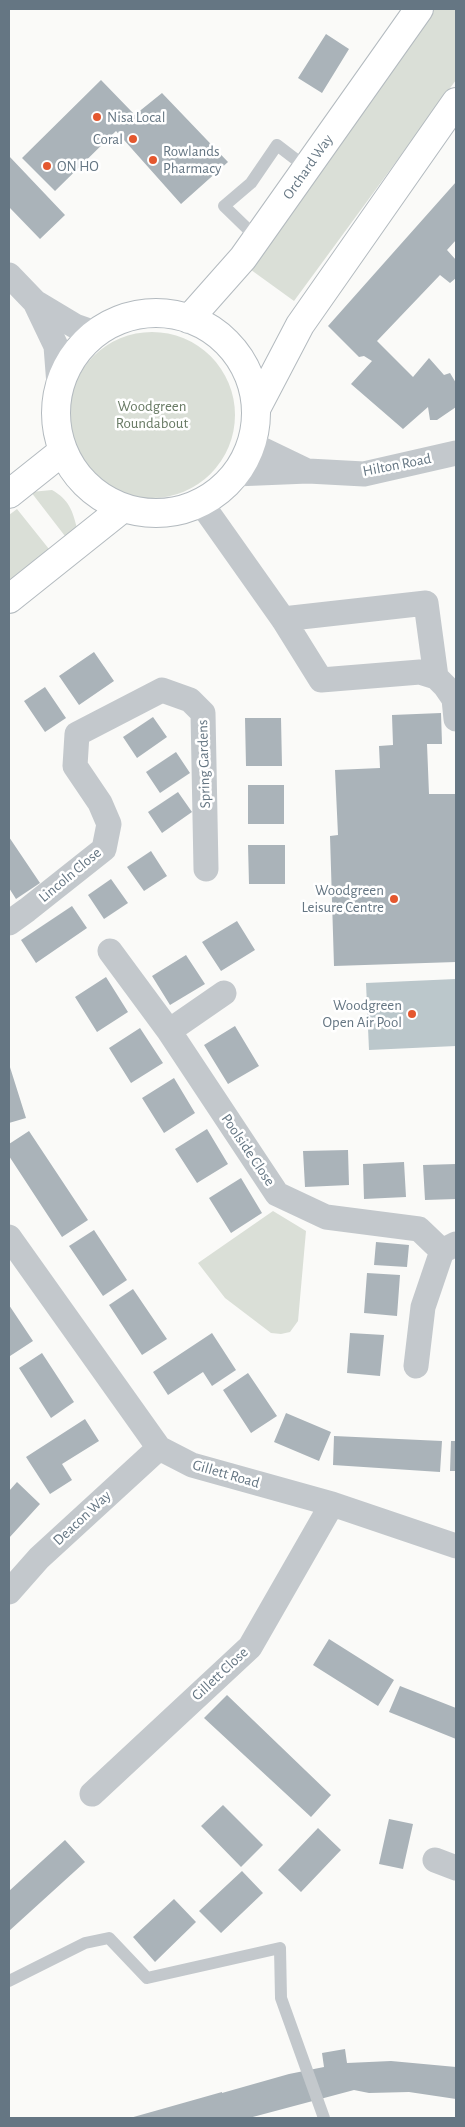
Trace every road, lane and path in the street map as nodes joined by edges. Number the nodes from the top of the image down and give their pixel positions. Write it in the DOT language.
graph roads {
  1 [pos="419,9"];
  2 [pos="456,102"];
  3 [pos="307,168"];
  4 [pos="258,238"];
  5 [pos="9,275"];
  6 [pos="35,302"];
  7 [pos="189,318"];
  8 [pos="95,333"];
  9 [pos="59,385"];
  10 [pos="256,409"];
  11 [pos="252,444"];
  12 [pos="63,451"];
  13 [pos="456,453"];
  14 [pos="308,472"];
  15 [pos="235,474"];
  16 [pos="9,494"];
  17 [pos="201,503"];
  18 [pos="123,508"];
  19 [pos="9,599"];
  20 [pos="283,619"];
  21 [pos="436,677"];
  22 [pos="456,719"];
  23 [pos="78,734"];
  24 [pos="206,869"];
  25 [pos="9,923"];
  26 [pos="110,951"];
  27 [pos="224,992"];
  28 [pos="169,1031"];
  29 [pos="9,1237"];
  30 [pos="449,1248"];
  31 [pos="416,1366"];
  32 [pos="159,1448"];
  33 [pos="332,1504"];
  34 [pos="456,1546"];
  35 [pos="9,1592"];
  36 [pos="92,1794"];
  37 [pos="9,1981"];
  38 [pos="324,2118"];
  1 -- 3 [label="street, Orchard Way"];
  2 -- 10 [label="street"];
  3 -- 4 [label="street, Orchard Way"];
  3 -- 4 [label="lane"];
  4 -- 7 [label="street, Orchard Way"];
  5 -- 6 [label="street"];
  6 -- 8 [label="street"];
  6 -- 9 [label="street"];
  7 -- 8 [label="street"];
  7 -- 10 [label="street"];
  8 -- 9 [label="street"];
  9 -- 12 [label="street"];
  10 -- 11 [label="street"];
  11 -- 14 [label="street"];
  11 -- 15 [label="street"];
  12 -- 16 [label="street"];
  12 -- 18 [label="street"];
  13 -- 14 [label="street, Hilton Road"];
  14 -- 15 [label="street, Hilton Road"];
  15 -- 17 [label="street"];
  17 -- 18 [label="street"];
  17 -- 20 [label="street"];
  18 -- 19 [label="street"];
  20 -- 21 [label="street"];
  20 -- 21 [label="street"];
  21 -- 22 [label="street"];
  23 -- 24 [label="street, Spring Gardens"];
  23 -- 25 [label="street, Lincoln Close"];
  26 -- 28 [label="street, Poolside Close"];
  27 -- 28 [label="street"];
  28 -- 30 [label="street, Poolside Close"];
  29 -- 32 [label="street, Gillett Road"];
  30 -- 31 [label="street, Poolside Close"];
  32 -- 33 [label="street, Gillett Road"];
  32 -- 35 [label="street, Deacon Way"];
  33 -- 34 [label="street, Gillett Road"];
  33 -- 36 [label="street, Gillett Close"];
  37 -- 38 [label="lane"];
}
